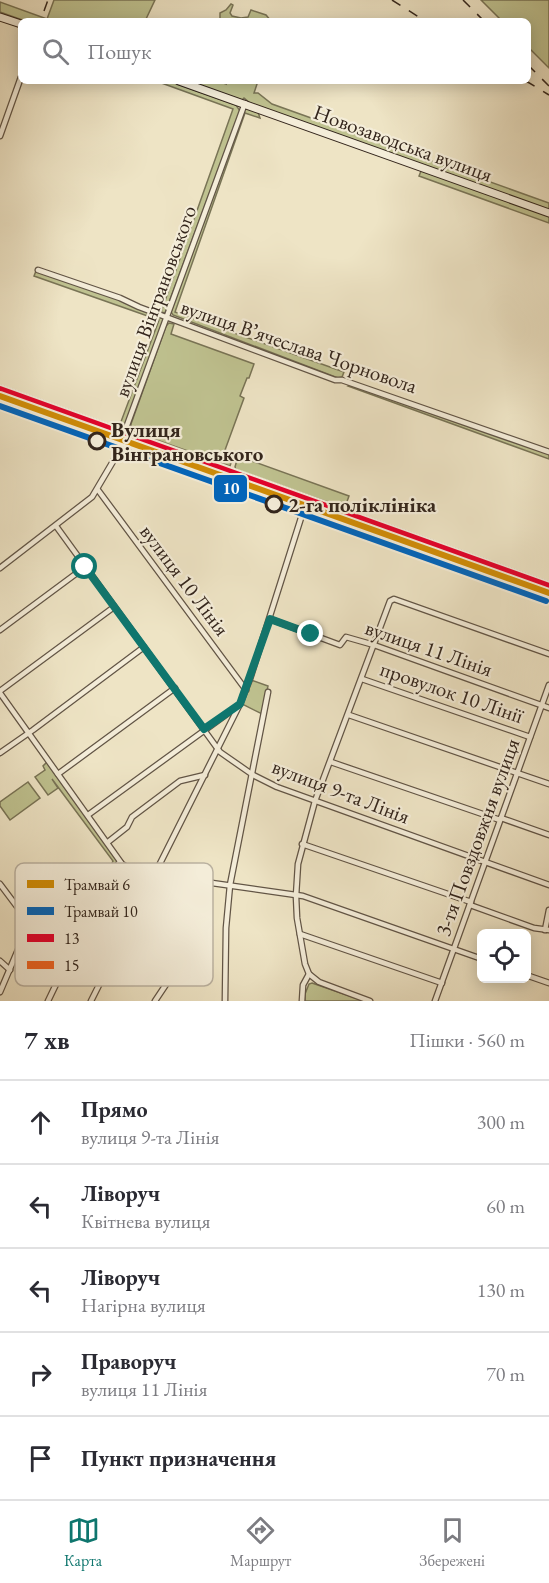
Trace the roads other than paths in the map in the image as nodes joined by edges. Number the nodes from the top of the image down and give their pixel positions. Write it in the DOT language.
graph roads {
  1 [pos="0,16"];
  2 [pos="18,23"];
  3 [pos="19,84"];
  4 [pos="187,84"];
  5 [pos="244,104"];
  6 [pos="0,136"];
  7 [pos="549,213"];
  8 [pos="38,270"];
  9 [pos="167,317"];
  10 [pos="0,389"];
  11 [pos="124,434"];
  12 [pos="549,452"];
  13 [pos="98,490"];
  14 [pos="307,499"];
  15 [pos="56,526"];
  16 [pos="85,567"];
  17 [pos="0,568"];
  18 [pos="549,586"];
  19 [pos="114,608"];
  20 [pos="270,619"];
  21 [pos="0,630"];
  22 [pos="374,645"];
  23 [pos="144,647"];
  24 [pos="549,654"];
  25 [pos="362,679"];
  26 [pos="549,685"];
  27 [pos="175,688"];
  28 [pos="246,690"];
  29 [pos="0,692"];
  30 [pos="268,692"];
  31 [pos="240,704"];
  32 [pos="541,706"];
  33 [pos="549,708"];
  34 [pos="349,715"];
  35 [pos="204,729"];
  36 [pos="28,733"];
  37 [pos="530,737"];
  38 [pos="218,748"];
  39 [pos="0,753"];
  40 [pos="331,762"];
  41 [pos="517,773"];
  42 [pos="58,774"];
  43 [pos="205,775"];
  44 [pos="253,775"];
  45 [pos="549,784"];
  46 [pos="315,801"];
  47 [pos="88,815"];
  48 [pos="501,819"];
  49 [pos="549,835"];
  50 [pos="108,842"];
  51 [pos="302,844"];
  52 [pos="120,862"];
  53 [pos="485,862"];
  54 [pos="161,863"];
  55 [pos="213,882"];
  56 [pos="0,884"];
  57 [pos="230,885"];
  58 [pos="549,885"];
  59 [pos="297,896"];
  60 [pos="15,904"];
  61 [pos="470,904"];
  62 [pos="549,910"];
  63 [pos="547,930"];
  64 [pos="300,934"];
  65 [pos="454,949"];
  66 [pos="477,957"];
  67 [pos="15,958"];
  68 [pos="0,961"];
  69 [pos="10,970"];
  70 [pos="309,974"];
  71 [pos="531,977"];
  72 [pos="442,983"];
  73 [pos="549,983"];
  74 [pos="55,986"];
  75 [pos="98,986"];
  76 [pos="165,986"];
  77 [pos="0,992"];
  78 [pos="48,1001"];
  79 [pos="91,1001"];
  80 [pos="155,1001"];
  81 [pos="225,1001"];
  82 [pos="302,1001"];
  83 [pos="370,1001"];
  84 [pos="435,1001"];
  1 -- 2 [label="main road"];
  3 -- 6 [label="street"];
  4 -- 5 [label="main road, Новозаводська вулиця"];
  5 -- 7 [label="main road, Новозаводська вулиця"];
  5 -- 9 [label="street, вулиця Вінграновського"];
  8 -- 9 [label="street, вулиця Вʼячеслава Чорновола"];
  9 -- 11 [label="street, вулиця Вінграновського"];
  9 -- 12 [label="street, вулиця Вʼячеслава Чорновола"];
  10 -- 11 [label="main road"];
  11 -- 13 [label="street, вулиця Вінграновського"];
  11 -- 14 [label="main road"];
  13 -- 15 [label="street, вулиця Вінграновського"];
  13 -- 28 [label="street, вулиця 10 Лінія"];
  14 -- 18 [label="main road"];
  14 -- 20 [label="street"];
  15 -- 16 [label="street, вулиця 9-та Лінія"];
  15 -- 17 [label="street, вулиця Вінграновського"];
  16 -- 19 [label="street, вулиця 9-та Лінія"];
  16 -- 21 [label="street"];
  19 -- 23 [label="street, вулиця 9-та Лінія"];
  19 -- 29 [label="street"];
  20 -- 22 [label="street, вулиця 11 Лінія"];
  20 -- 28 [label="street"];
  22 -- 24 [label="street"];
  22 -- 25 [label="street"];
  22 -- 32 [label="street, вулиця 11 Лінія"];
  23 -- 27 [label="street, вулиця 9-та Лінія"];
  23 -- 36 [label="street"];
  25 -- 34 [label="street"];
  25 -- 37 [label="street, провулок 10 Лінії"];
  26 -- 32 [label="street, 3-тя Повздовжня вулиця"];
  27 -- 35 [label="street, вулиця 9-та Лінія"];
  27 -- 42 [label="street"];
  28 -- 31 [label="street"];
  29 -- 36 [label="street"];
  30 -- 44 [label="street"];
  31 -- 35 [label="street"];
  31 -- 38 [label="street"];
  32 -- 33 [label="street, вулиця 11 Лінія"];
  32 -- 37 [label="street, 3-тя Повздовжня вулиця"];
  34 -- 40 [label="street"];
  34 -- 41 [label="street"];
  35 -- 38 [label="street, вулиця 9-та Лінія"];
  35 -- 47 [label="street"];
  36 -- 39 [label="street"];
  36 -- 42 [label="street"];
  37 -- 41 [label="street, 3-тя Повздовжня вулиця"];
  38 -- 43 [label="street"];
  38 -- 44 [label="street, вулиця 9-та Лінія"];
  40 -- 46 [label="street"];
  40 -- 48 [label="street"];
  41 -- 45 [label="street"];
  41 -- 48 [label="street, 3-тя Повздовжня вулиця"];
  42 -- 47 [label="street"];
  43 -- 50 [label="street"];
  43 -- 54 [label="street"];
  44 -- 46 [label="street, вулиця 9-та Лінія"];
  44 -- 57 [label="street"];
  46 -- 51 [label="street"];
  46 -- 53 [label="street, вулиця 9-та Лінія"];
  47 -- 50 [label="street"];
  48 -- 49 [label="street"];
  48 -- 53 [label="street, 3-тя Повздовжня вулиця"];
  50 -- 52 [label="street"];
  51 -- 59 [label="street"];
  51 -- 61 [label="street"];
  53 -- 58 [label="street, вулиця 9-та Лінія"];
  53 -- 61 [label="street, 3-тя Повздовжня вулиця"];
  55 -- 57 [label="street"];
  56 -- 60 [label="street"];
  57 -- 59 [label="street"];
  57 -- 81 [label="street"];
  59 -- 64 [label="street"];
  59 -- 65 [label="street"];
  61 -- 63 [label="street"];
  61 -- 65 [label="street, 3-тя Повздовжня вулиця"];
  62 -- 63 [label="street"];
  64 -- 70 [label="street"];
  64 -- 72 [label="street"];
  65 -- 66 [label="street"];
  65 -- 72 [label="street, 3-тя Повздовжня вулиця"];
  67 -- 69 [label="street"];
  68 -- 69 [label="street"];
  69 -- 77 [label="street"];
  70 -- 82 [label="street"];
  70 -- 83 [label="street"];
  71 -- 73 [label="street"];
  72 -- 84 [label="street, 3-тя Повздовжня вулиця"];
  74 -- 78 [label="street"];
  75 -- 79 [label="street"];
  76 -- 80 [label="street"];
}
